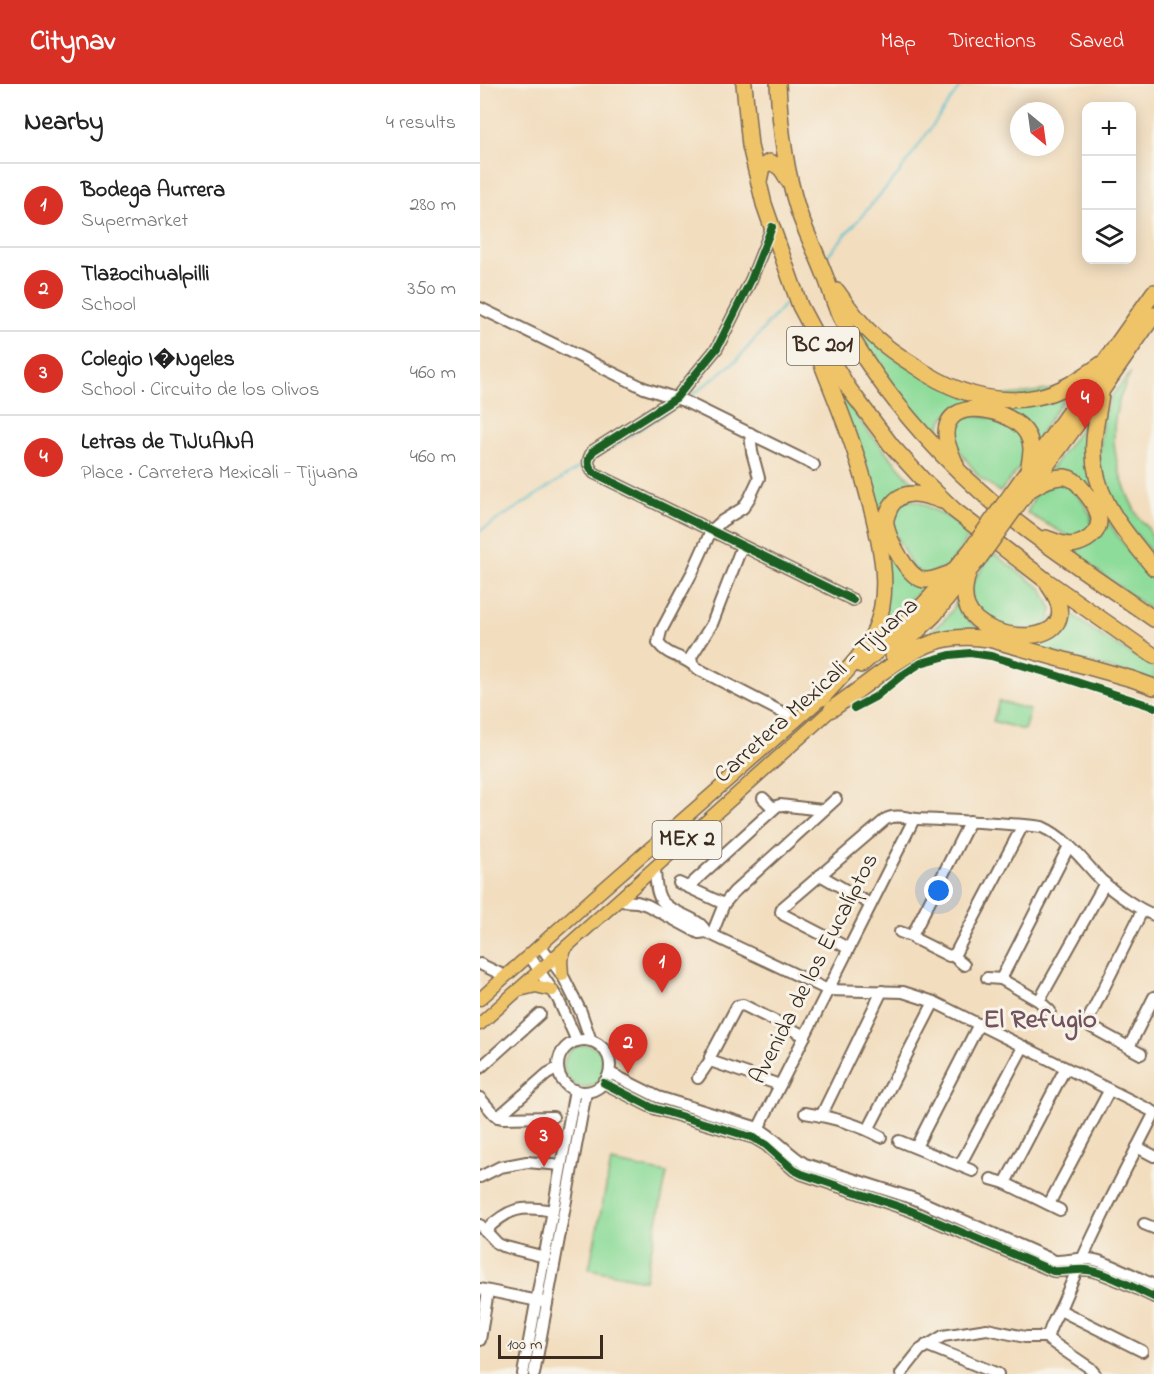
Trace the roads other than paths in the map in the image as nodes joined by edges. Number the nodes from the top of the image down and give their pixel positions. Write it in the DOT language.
graph roads {
  1 [pos="744,84"];
  2 [pos="778,84"];
  3 [pos="759,181"];
  4 [pos="791,187"];
  5 [pos="772,227"];
  6 [pos="825,274"];
  7 [pos="1154,292"];
  8 [pos="800,306"];
  9 [pos="480,308"];
  10 [pos="1154,315"];
  11 [pos="1106,360"];
  12 [pos="1102,390"];
  13 [pos="676,398"];
  14 [pos="750,433"];
  15 [pos="814,465"];
  16 [pos="1029,468"];
  17 [pos="960,473"];
  18 [pos="1019,495"];
  19 [pos="948,504"];
  20 [pos="1027,530"];
  21 [pos="711,531"];
  22 [pos="742,546"];
  23 [pos="1154,568"];
  24 [pos="961,572"];
  25 [pos="1044,579"];
  26 [pos="853,600"];
  27 [pos="1154,619"];
  28 [pos="1154,656"];
  29 [pos="692,663"];
  30 [pos="1154,687"];
  31 [pos="827,704"];
  32 [pos="797,720"];
  33 [pos="764,798"];
  34 [pos="836,799"];
  35 [pos="773,808"];
  36 [pos="822,810"];
  37 [pos="914,819"];
  38 [pos="970,821"];
  39 [pos="1023,825"];
  40 [pos="1069,846"];
  41 [pos="655,868"];
  42 [pos="820,875"];
  43 [pos="1105,883"];
  44 [pos="618,901"];
  45 [pos="724,904"];
  46 [pos="870,904"];
  47 [pos="1143,910"];
  48 [pos="1154,915"];
  49 [pos="900,932"];
  50 [pos="709,933"];
  51 [pos="914,937"];
  52 [pos="540,945"];
  53 [pos="567,946"];
  54 [pos="848,948"];
  55 [pos="529,955"];
  56 [pos="953,956"];
  57 [pos="552,961"];
  58 [pos="480,964"];
  59 [pos="964,966"];
  60 [pos="540,970"];
  61 [pos="562,975"];
  62 [pos="505,976"];
  63 [pos="987,978"];
  64 [pos="1001,979"];
  65 [pos="518,990"];
  66 [pos="552,990"];
  67 [pos="828,990"];
  68 [pos="882,991"];
  69 [pos="1154,997"];
  70 [pos="480,999"];
  71 [pos="1039,1000"];
  72 [pos="934,1002"];
  73 [pos="1050,1011"];
  74 [pos="540,1014"];
  75 [pos="480,1024"];
  76 [pos="979,1024"];
  77 [pos="805,1036"];
  78 [pos="577,1041"];
  79 [pos="591,1041"];
  80 [pos="1023,1047"];
  81 [pos="1130,1047"];
  82 [pos="1141,1054"];
  83 [pos="711,1059"];
  84 [pos="480,1068"];
  85 [pos="558,1068"];
  86 [pos="1065,1069"];
  87 [pos="610,1072"];
  88 [pos="698,1078"];
  89 [pos="604,1083"];
  90 [pos="780,1085"];
  91 [pos="580,1091"];
  92 [pos="1109,1091"];
  93 [pos="480,1098"];
  94 [pos="805,1113"];
  95 [pos="1154,1113"];
  96 [pos="821,1116"];
  97 [pos="498,1117"];
  98 [pos="553,1117"];
  99 [pos="868,1130"];
  100 [pos="756,1133"];
  101 [pos="881,1137"];
  102 [pos="899,1141"];
  103 [pos="916,1147"];
  104 [pos="1137,1147"];
  105 [pos="1154,1156"];
  106 [pos="561,1165"];
  107 [pos="960,1165"];
  108 [pos="973,1171"];
  109 [pos="480,1177"];
  110 [pos="991,1179"];
  111 [pos="1005,1184"];
  112 [pos="1049,1204"];
  113 [pos="1060,1210"];
  114 [pos="553,1211"];
  115 [pos="482,1228"];
  116 [pos="544,1257"];
  117 [pos="1082,1259"];
  118 [pos="1077,1271"];
  119 [pos="1154,1285"];
  120 [pos="484,1290"];
  121 [pos="1154,1297"];
  122 [pos="541,1302"];
  123 [pos="1060,1310"];
  124 [pos="1048,1337"];
  125 [pos="480,1340"];
  126 [pos="926,1345"];
  127 [pos="1142,1351"];
  128 [pos="523,1374"];
  129 [pos="534,1374"];
  130 [pos="902,1374"];
  131 [pos="998,1374"];
  132 [pos="1095,1374"];
  1 -- 3 [label="highway, BC 201"];
  2 -- 4 [label="highway, BC 201"];
  3 -- 4 [label="highway"];
  3 -- 5 [label="highway, BC 201"];
  4 -- 6 [label="highway, BC 201"];
  5 -- 8 [label="highway, BC 201"];
  5 -- 13 [label="street"];
  6 -- 11 [label="highway"];
  6 -- 17 [label="highway, BC 201"];
  7 -- 11 [label="highway, Carretera Mexicali - Tijuana / MEX 2"];
  8 -- 19 [label="highway, BC 201"];
  8 -- 31 [label="highway"];
  9 -- 13 [label="street"];
  10 -- 12 [label="highway, Carretera Mexicali - Tijuana / MEX 2"];
  11 -- 16 [label="highway, Carretera Mexicali - Tijuana / MEX 2"];
  12 -- 18 [label="highway, Carretera Mexicali - Tijuana / MEX 2"];
  12 -- 23 [label="highway"];
  13 -- 14 [label="street"];
  13 -- 21 [label="street"];
  14 -- 15 [label="street"];
  14 -- 21 [label="street"];
  16 -- 17 [label="highway"];
  16 -- 18 [label="highway, Carretera Mexicali - Tijuana / MEX 2"];
  17 -- 20 [label="highway, BC 201"];
  18 -- 20 [label="highway"];
  18 -- 24 [label="highway, Carretera Mexicali - Tijuana / MEX 2, bridge"];
  19 -- 24 [label="highway"];
  19 -- 25 [label="highway, BC 201"];
  20 -- 27 [label="highway, BC 201"];
  21 -- 22 [label="street"];
  21 -- 29 [label="street"];
  22 -- 26 [label="street"];
  22 -- 29 [label="street"];
  24 -- 25 [label="highway"];
  24 -- 31 [label="highway, Carretera Mexicali - Tijuana / MEX 2"];
  25 -- 28 [label="highway, BC 201"];
  29 -- 32 [label="street"];
  30 -- 31 [label="highway"];
  31 -- 32 [label="main road, Carretera Mexicali - Tijuana / MEX 2"];
  31 -- 41 [label="main road, Carretera Mexicali - Tijuana / MEX 2"];
  32 -- 52 [label="main road, Carretera Mexicali - Tijuana / MEX 2"];
  33 -- 35 [label="street"];
  34 -- 36 [label="street"];
  35 -- 36 [label="street"];
  35 -- 45 [label="street"];
  36 -- 45 [label="street"];
  37 -- 38 [label="street"];
  37 -- 42 [label="street"];
  37 -- 46 [label="street, Avenida de los Eucalíptos"];
  38 -- 39 [label="street"];
  38 -- 51 [label="street"];
  39 -- 40 [label="street"];
  39 -- 56 [label="street"];
  40 -- 43 [label="street"];
  40 -- 64 [label="street"];
  41 -- 44 [label="main road, Carretera Mexicali - Tijuana / MEX 2"];
  41 -- 50 [label="street"];
  42 -- 46 [label="street"];
  42 -- 54 [label="street"];
  43 -- 47 [label="street"];
  43 -- 71 [label="street"];
  44 -- 50 [label="street"];
  44 -- 53 [label="main road, Carretera Mexicali - Tijuana / MEX 2"];
  45 -- 50 [label="street"];
  46 -- 54 [label="street, Avenida de los Eucalíptos"];
  47 -- 48 [label="street"];
  47 -- 81 [label="street"];
  49 -- 51 [label="street"];
  50 -- 67 [label="street"];
  51 -- 56 [label="street"];
  52 -- 55 [label="main road, Carretera Mexicali - Tijuana / MEX 2"];
  52 -- 57 [label="street"];
  53 -- 57 [label="main road, Carretera Mexicali - Tijuana / MEX 2"];
  53 -- 61 [label="main road"];
  54 -- 67 [label="street, Avenida de los Eucalíptos"];
  55 -- 60 [label="street"];
  55 -- 62 [label="main road, Carretera Mexicali - Tijuana / MEX 2"];
  56 -- 59 [label="street"];
  57 -- 60 [label="main road, Carretera Mexicali - Tijuana / MEX 2"];
  57 -- 61 [label="street"];
  58 -- 62 [label="street"];
  60 -- 65 [label="main road, Carretera Mexicali - Tijuana / MEX 2"];
  60 -- 66 [label="street"];
  61 -- 79 [label="street"];
  62 -- 70 [label="main road, Carretera Mexicali - Tijuana / MEX 2"];
  63 -- 64 [label="street"];
  64 -- 71 [label="street"];
  65 -- 66 [label="main road"];
  65 -- 75 [label="main road, Carretera Mexicali - Tijuana / MEX 2"];
  66 -- 78 [label="street"];
  67 -- 68 [label="street"];
  67 -- 77 [label="street, Avenida de los Eucalíptos"];
  68 -- 72 [label="street"];
  68 -- 96 [label="street"];
  69 -- 81 [label="street"];
  71 -- 73 [label="street"];
  72 -- 76 [label="street"];
  72 -- 99 [label="street"];
  74 -- 84 [label="street"];
  76 -- 80 [label="street"];
  76 -- 103 [label="street"];
  77 -- 83 [label="street"];
  77 -- 90 [label="street, Avenida de los Eucalíptos"];
  78 -- 79 [label="street"];
  78 -- 85 [label="street"];
  79 -- 87 [label="street"];
  80 -- 86 [label="street"];
  80 -- 107 [label="street"];
  81 -- 82 [label="street"];
  83 -- 88 [label="street"];
  83 -- 90 [label="street"];
  85 -- 91 [label="street"];
  85 -- 97 [label="street"];
  86 -- 92 [label="street"];
  86 -- 111 [label="street"];
  87 -- 89 [label="street"];
  87 -- 100 [label="street"];
  89 -- 91 [label="street"];
  89 -- 100 [label="street"];
  90 -- 100 [label="street, Avenida de los Eucalíptos"];
  91 -- 106 [label="street"];
  91 -- 122 [label="street"];
  92 -- 95 [label="street"];
  92 -- 112 [label="street"];
  93 -- 97 [label="street"];
  94 -- 96 [label="street"];
  95 -- 104 [label="street"];
  96 -- 99 [label="street"];
  97 -- 98 [label="street"];
  99 -- 101 [label="street"];
  100 -- 117 [label="street"];
  100 -- 118 [label="street"];
  102 -- 103 [label="street"];
  103 -- 107 [label="street"];
  104 -- 105 [label="street"];
  104 -- 117 [label="street"];
  106 -- 109 [label="street"];
  106 -- 114 [label="street"];
  107 -- 108 [label="street"];
  110 -- 111 [label="street"];
  111 -- 112 [label="street"];
  112 -- 113 [label="street"];
  114 -- 115 [label="street"];
  114 -- 116 [label="street"];
  115 -- 116 [label="street"];
  116 -- 122 [label="street"];
  117 -- 118 [label="street"];
  117 -- 119 [label="street"];
  118 -- 121 [label="street"];
  118 -- 123 [label="street"];
  120 -- 122 [label="street"];
  120 -- 125 [label="street"];
  122 -- 128 [label="street"];
  122 -- 129 [label="street"];
  123 -- 124 [label="street"];
  123 -- 127 [label="street"];
  124 -- 126 [label="street"];
  124 -- 132 [label="street"];
  126 -- 130 [label="street"];
  126 -- 131 [label="street"];
}
